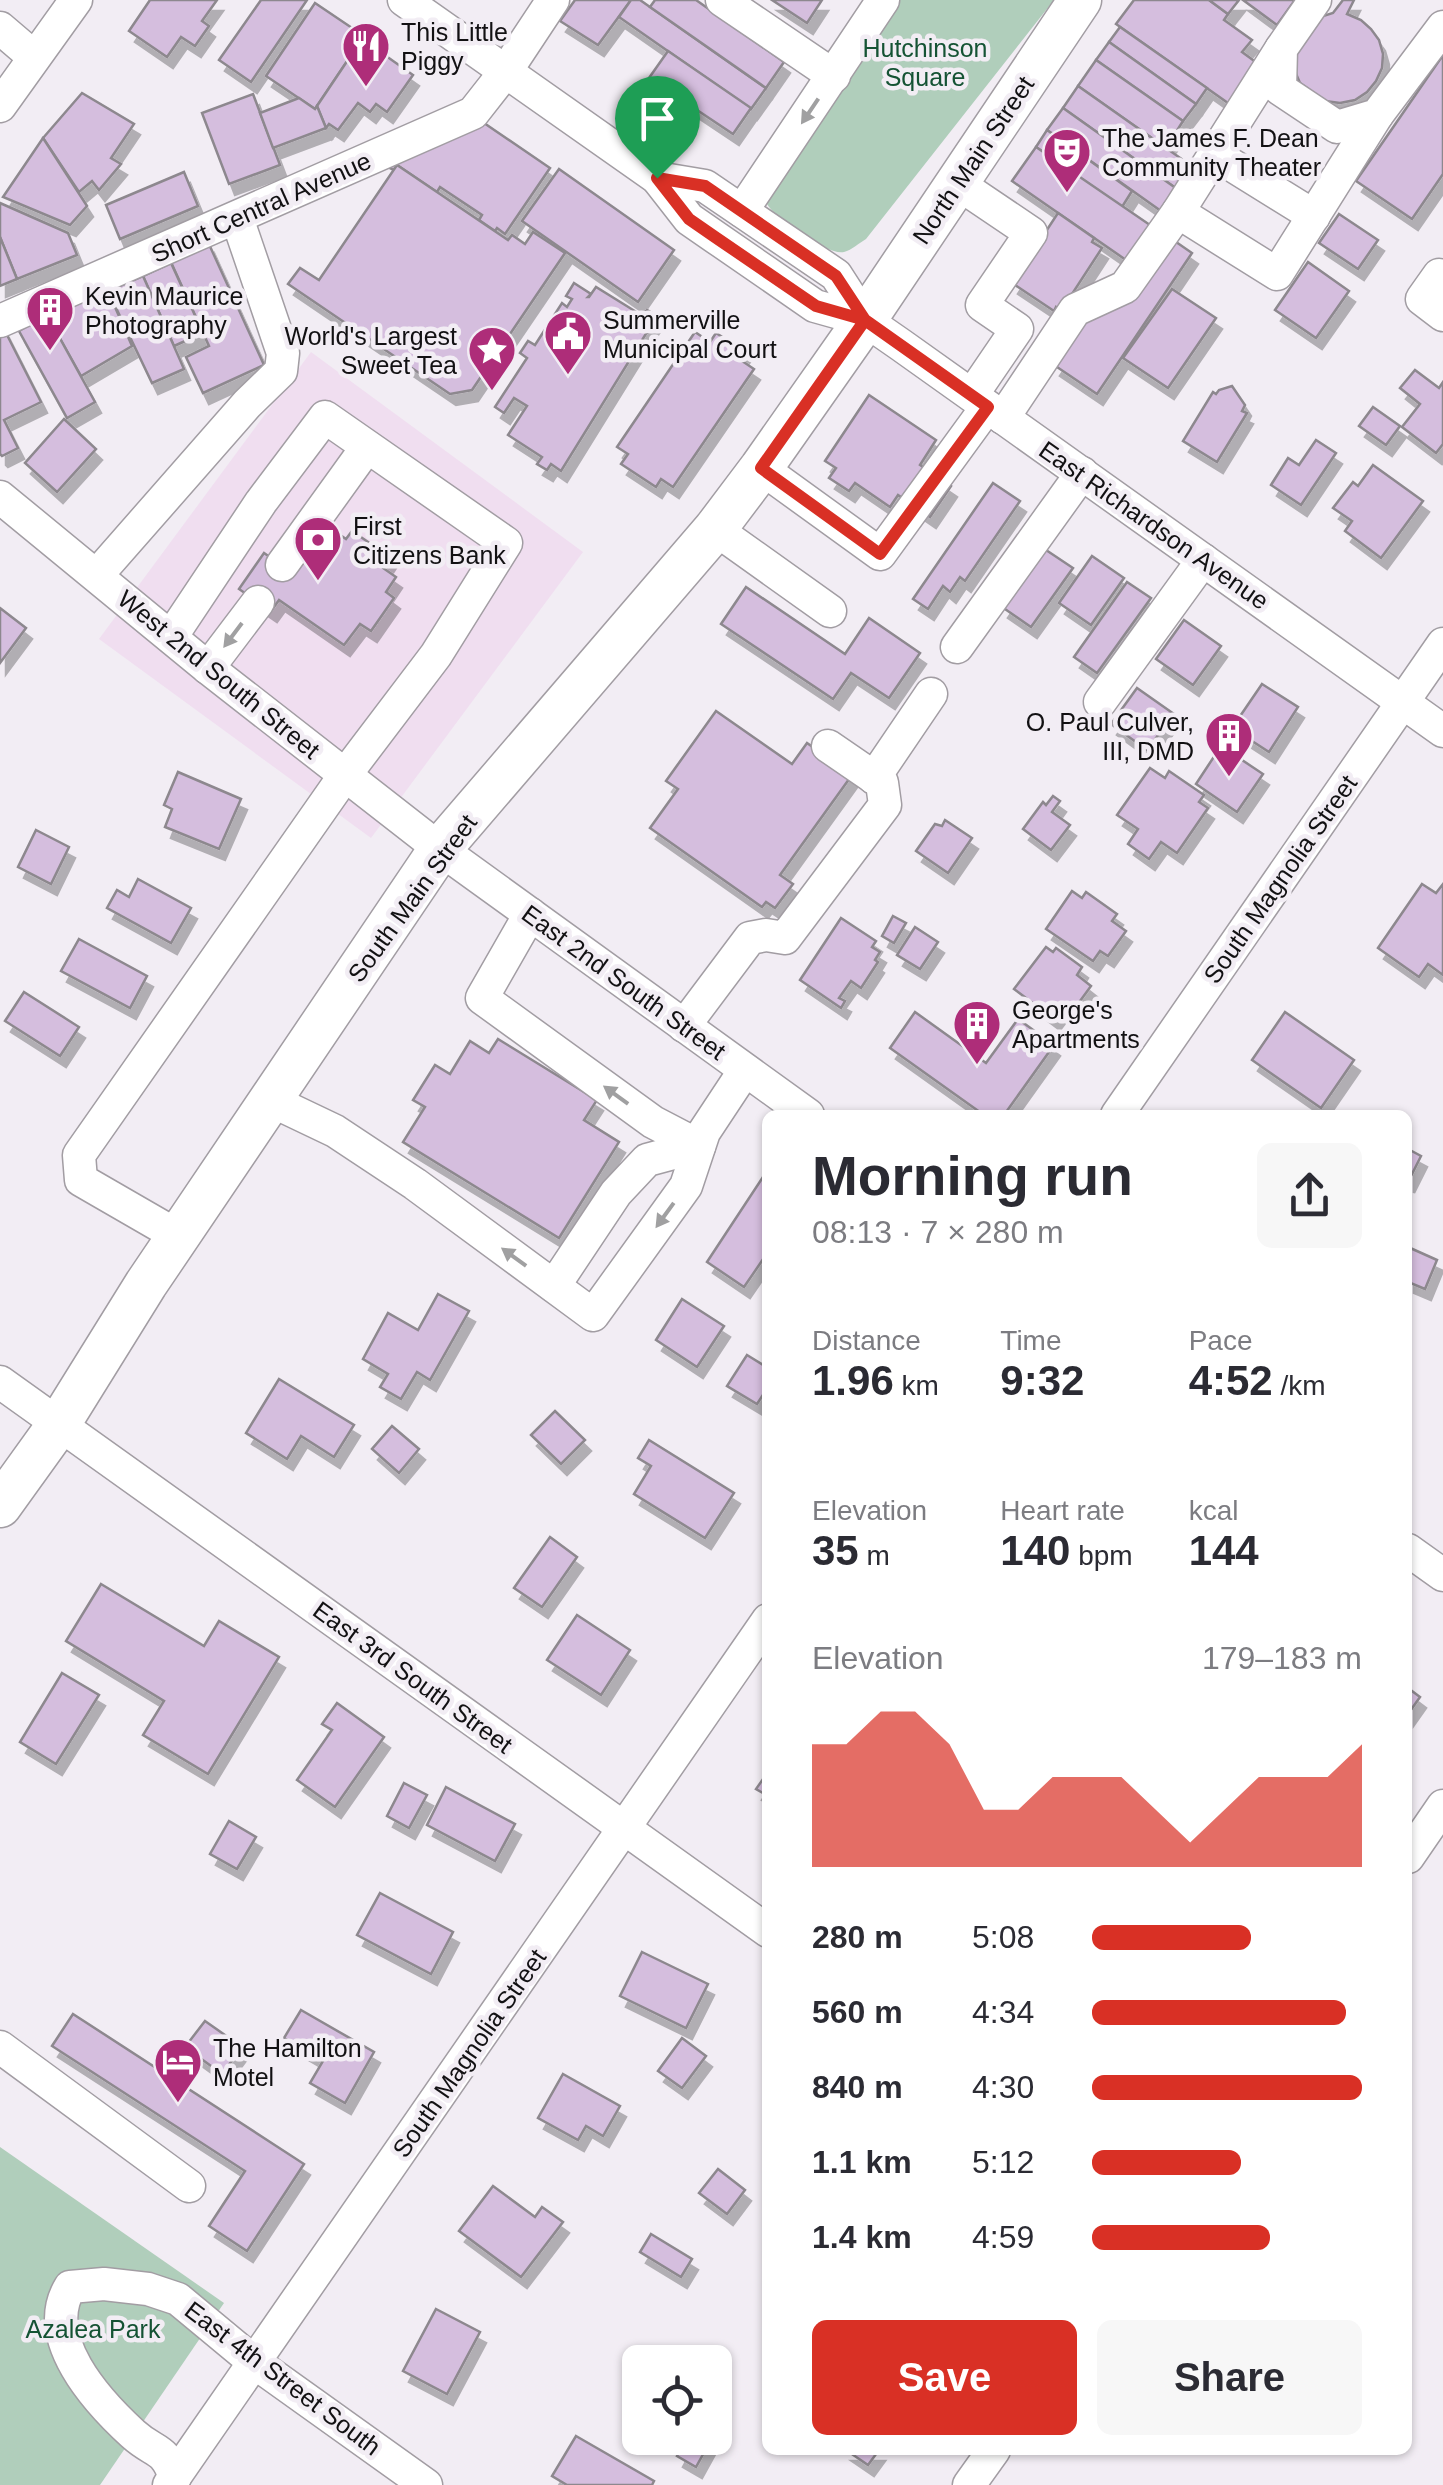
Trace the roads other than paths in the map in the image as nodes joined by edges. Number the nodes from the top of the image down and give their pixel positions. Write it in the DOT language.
graph roads {
  1 [pos="76,0"];
  2 [pos="404,0"];
  3 [pos="553,0"];
  4 [pos="722,0"];
  5 [pos="884,0"];
  6 [pos="1080,0"];
  7 [pos="1315,0"];
  8 [pos="1443,27"];
  9 [pos="0,28"];
  10 [pos="1280,49"];
  11 [pos="34,57"];
  12 [pos="506,71"];
  13 [pos="834,76"];
  14 [pos="0,106"];
  15 [pos="1378,115"];
  16 [pos="1214,154"];
  17 [pos="657,178"];
  18 [pos="957,183"];
  19 [pos="742,211"];
  20 [pos="1178,212"];
  21 [pos="1314,216"];
  22 [pos="231,220"];
  23 [pos="1439,276"];
  24 [pos="1443,315"];
  25 [pos="865,320"];
  26 [pos="0,321"];
  27 [pos="988,407"];
  28 [pos="367,446"];
  29 [pos="761,468"];
  30 [pos="1082,473"];
  31 [pos="0,498"];
  32 [pos="262,502"];
  33 [pos="715,529"];
  34 [pos="305,534"];
  35 [pos="1204,560"];
  36 [pos="282,566"];
  37 [pos="97,575"];
  38 [pos="258,602"];
  39 [pos="830,611"];
  40 [pos="171,637"];
  41 [pos="1443,644"];
  42 [pos="956,648"];
  43 [pos="208,668"];
  44 [pos="931,694"];
  45 [pos="1100,702"];
  46 [pos="1402,702"];
  47 [pos="1443,731"];
  48 [pos="828,746"];
  49 [pos="345,776"];
  50 [pos="874,778"];
  51 [pos="440,849"];
  52 [pos="530,914"];
  53 [pos="684,1026"];
  54 [pos="745,1070"];
  55 [pos="270,1100"];
  56 [pos="801,1110"];
  57 [pos="1120,1110"];
  58 [pos="699,1146"];
  59 [pos="178,1236"];
  60 [pos="554,1286"];
  61 [pos="0,1382"];
  62 [pos="58,1424"];
  63 [pos="0,1506"];
  64 [pos="1412,1553"];
  65 [pos="1443,1576"];
  66 [pos="762,1629"];
  67 [pos="1443,1806"];
  68 [pos="624,1828"];
  69 [pos="1412,1851"];
  70 [pos="762,1927"];
  71 [pos="0,2047"];
  72 [pos="189,2186"];
  73 [pos="254,2362"];
  74 [pos="990,2455"];
  75 [pos="172,2481"];
  76 [pos="426,2485"];
  77 [pos="969,2485"];
  1 -- 11 [label="street"];
  2 -- 12 [label="street"];
  3 -- 12 [label="street, Short Central Avenue"];
  4 -- 13 [label="street"];
  5 -- 13 [label="street"];
  6 -- 18 [label="main road, North Main Street"];
  7 -- 10 [label="street"];
  8 -- 15 [label="street"];
  9 -- 11 [label="street"];
  10 -- 15 [label="street"];
  10 -- 16 [label="street"];
  11 -- 14 [label="street"];
  12 -- 17 [label="street"];
  12 -- 22 [label="street, Short Central Avenue"];
  13 -- 19 [label="street, one-way"];
  15 -- 21 [label="street"];
  16 -- 20 [label="street"];
  16 -- 21 [label="street"];
  17 -- 19 [label="street"];
  17 -- 25 [label="street"];
  18 -- 25 [label="main road, North Main Street"];
  18 -- 27 [label="street"];
  19 -- 25 [label="street"];
  20 -- 21 [label="street"];
  20 -- 27 [label="street"];
  22 -- 26 [label="street, Short Central Avenue"];
  22 -- 37 [label="street"];
  23 -- 24 [label="street"];
  25 -- 27 [label="street, East Richardson Avenue"];
  25 -- 29 [label="main road, South Main Street"];
  27 -- 29 [label="street"];
  27 -- 30 [label="street, East Richardson Avenue"];
  28 -- 32 [label="street"];
  28 -- 34 [label="street"];
  28 -- 49 [label="street"];
  29 -- 33 [label="main road, South Main Street"];
  30 -- 35 [label="street, East Richardson Avenue"];
  30 -- 42 [label="street"];
  31 -- 37 [label="street, West 2nd South Street"];
  32 -- 34 [label="street"];
  32 -- 40 [label="street"];
  33 -- 39 [label="street"];
  33 -- 51 [label="main road, South Main Street"];
  34 -- 36 [label="street"];
  35 -- 45 [label="street"];
  35 -- 46 [label="street, East Richardson Avenue"];
  37 -- 40 [label="street, West 2nd South Street"];
  38 -- 43 [label="street, one-way"];
  40 -- 43 [label="street, West 2nd South Street"];
  41 -- 46 [label="street, South Magnolia Street"];
  43 -- 49 [label="street, West 2nd South Street"];
  44 -- 50 [label="street"];
  46 -- 47 [label="street, East Richardson Avenue"];
  46 -- 57 [label="street, South Magnolia Street"];
  48 -- 50 [label="street"];
  49 -- 51 [label="street, West 2nd South Street"];
  49 -- 59 [label="street"];
  50 -- 53 [label="street"];
  51 -- 52 [label="street, East 2nd South Street"];
  51 -- 55 [label="main road, South Main Street"];
  52 -- 53 [label="street, East 2nd South Street"];
  58 -- 52 [label="street, one-way"];
  53 -- 54 [label="street, East 2nd South Street"];
  54 -- 56 [label="street, East 2nd South Street"];
  54 -- 58 [label="street"];
  55 -- 59 [label="main road, South Main Street"];
  60 -- 55 [label="street, one-way"];
  58 -- 60 [label="street"];
  58 -- 60 [label="street, one-way"];
  59 -- 62 [label="main road, South Main Street"];
  61 -- 62 [label="street, East 3rd South Street"];
  62 -- 63 [label="main road, South Main Street"];
  62 -- 68 [label="street, East 3rd South Street"];
  64 -- 65 [label="street"];
  66 -- 68 [label="street, South Magnolia Street"];
  67 -- 69 [label="street"];
  68 -- 70 [label="street, East 3rd South Street"];
  68 -- 73 [label="street, South Magnolia Street"];
  71 -- 72 [label="street"];
  73 -- 75 [label="street, South Magnolia Street"];
  73 -- 75 [label="street, East 4th Street South"];
  73 -- 76 [label="street, East 4th Street South"];
  74 -- 77 [label="street"];
}
